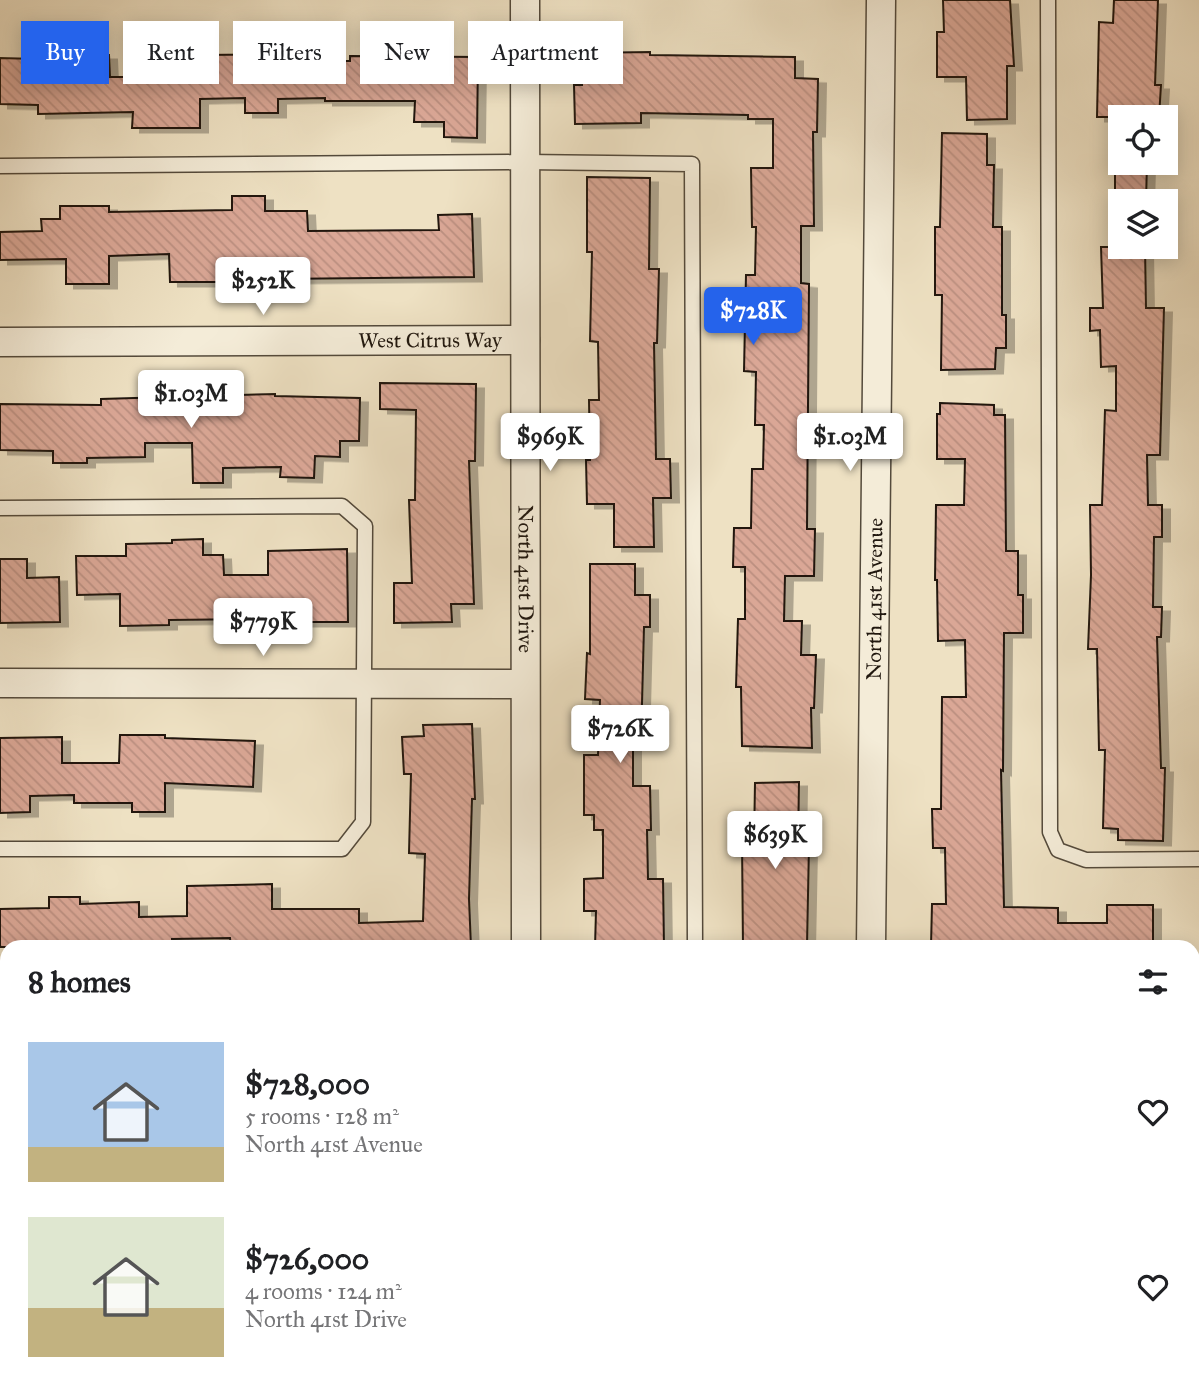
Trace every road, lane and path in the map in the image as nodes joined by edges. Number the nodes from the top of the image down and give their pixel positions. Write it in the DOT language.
graph roads {
  1 [pos="525,0"];
  2 [pos="880,0"];
  3 [pos="1048,0"];
  4 [pos="526,162"];
  5 [pos="0,166"];
  6 [pos="526,340"];
  7 [pos="0,342"];
  8 [pos="0,508"];
  9 [pos="365,682"];
  10 [pos="0,683"];
  11 [pos="526,684"];
  12 [pos="0,849"];
  13 [pos="1199,859"];
  14 [pos="526,940"];
  15 [pos="695,940"];
  16 [pos="871,940"];
  1 -- 4 [label="street, North 41st Drive"];
  2 -- 16 [label="street, North 41st Avenue"];
  3 -- 13 [label="lane"];
  4 -- 5 [label="lane"];
  4 -- 6 [label="street, North 41st Drive"];
  4 -- 15 [label="lane"];
  6 -- 7 [label="street, West Citrus Way"];
  6 -- 11 [label="street, North 41st Drive"];
  8 -- 9 [label="lane"];
  9 -- 10 [label="street"];
  9 -- 11 [label="street"];
  9 -- 12 [label="lane"];
  11 -- 14 [label="street, North 41st Drive"];
}
